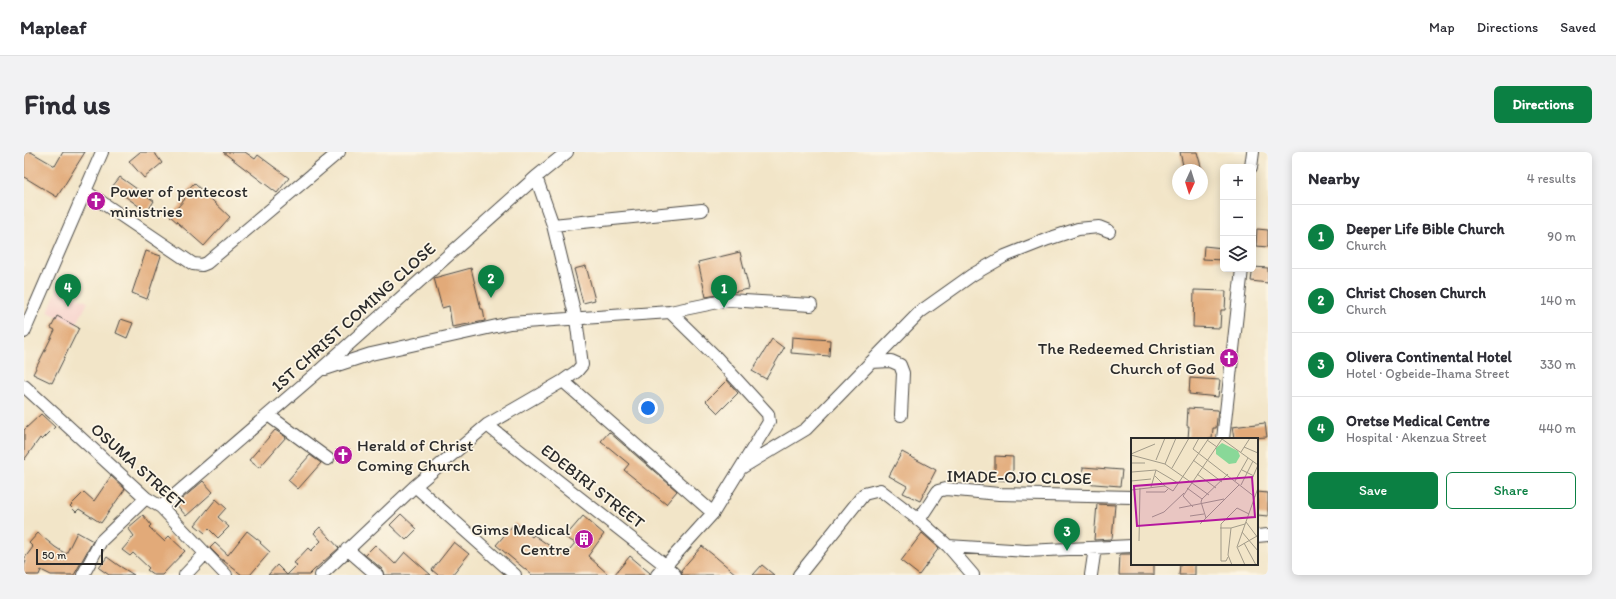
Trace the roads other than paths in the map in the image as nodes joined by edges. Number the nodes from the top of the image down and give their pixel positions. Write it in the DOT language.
graph roads {
  1 [pos="102,152"];
  2 [pos="339,152"];
  3 [pos="567,152"];
  4 [pos="1252,152"];
  5 [pos="1251,164"];
  6 [pos="536,177"];
  7 [pos="85,191"];
  8 [pos="702,210"];
  9 [pos="553,225"];
  10 [pos="1109,231"];
  11 [pos="1242,272"];
  12 [pos="811,305"];
  13 [pos="670,312"];
  14 [pos="576,319"];
  15 [pos="24,332"];
  16 [pos="356,338"];
  17 [pos="371,354"];
  18 [pos="871,362"];
  19 [pos="320,370"];
  20 [pos="563,381"];
  21 [pos="24,386"];
  22 [pos="268,415"];
  23 [pos="901,415"];
  24 [pos="487,425"];
  25 [pos="1223,438"];
  26 [pos="328,459"];
  27 [pos="741,468"];
  28 [pos="415,486"];
  29 [pos="1131,496"];
  30 [pos="146,498"];
  31 [pos="161,507"];
  32 [pos="713,513"];
  33 [pos="919,520"];
  34 [pos="1268,535"];
  35 [pos="1258,536"];
  36 [pos="948,546"];
  37 [pos="1131,546"];
  38 [pos="1095,548"];
  39 [pos="347,549"];
  40 [pos="205,554"];
  41 [pos="665,565"];
  42 [pos="805,573"];
  43 [pos="84,575"];
  44 [pos="185,575"];
  45 [pos="226,575"];
  46 [pos="321,575"];
  47 [pos="377,575"];
  48 [pos="515,575"];
  49 [pos="657,575"];
  50 [pos="676,575"];
  51 [pos="973,575"];
  52 [pos="1091,575"];
  1 -- 7 [label="street"];
  2 -- 7 [label="street"];
  3 -- 6 [label="street, 1ST CHRIST COMING CLOSE"];
  4 -- 5 [label="street"];
  6 -- 9 [label="street"];
  6 -- 16 [label="street, 1ST CHRIST COMING CLOSE"];
  7 -- 15 [label="street"];
  8 -- 9 [label="street"];
  9 -- 14 [label="street"];
  10 -- 18 [label="street"];
  11 -- 25 [label="street"];
  12 -- 13 [label="street"];
  13 -- 14 [label="street"];
  13 -- 27 [label="street"];
  14 -- 17 [label="street"];
  14 -- 20 [label="street"];
  16 -- 17 [label="street"];
  16 -- 19 [label="street, 1ST CHRIST COMING CLOSE"];
  17 -- 19 [label="street"];
  18 -- 23 [label="street"];
  18 -- 27 [label="street"];
  19 -- 22 [label="street, 1ST CHRIST COMING CLOSE"];
  20 -- 24 [label="street"];
  20 -- 32 [label="street"];
  21 -- 30 [label="street, OSUMA STREET"];
  22 -- 26 [label="street"];
  22 -- 31 [label="street, 1ST CHRIST COMING CLOSE"];
  24 -- 28 [label="street"];
  24 -- 41 [label="street, EDEBIRI STREET"];
  27 -- 32 [label="street"];
  28 -- 39 [label="street"];
  28 -- 48 [label="street"];
  29 -- 33 [label="street, IMADE-OJO CLOSE"];
  30 -- 31 [label="street, OSUMA STREET"];
  30 -- 43 [label="street"];
  31 -- 40 [label="street, OSUMA STREET"];
  32 -- 41 [label="street"];
  33 -- 36 [label="street"];
  33 -- 42 [label="street"];
  34 -- 35 [label="street"];
  36 -- 38 [label="street"];
  36 -- 51 [label="street"];
  37 -- 38 [label="street"];
  38 -- 52 [label="street"];
  39 -- 46 [label="street"];
  39 -- 47 [label="street"];
  40 -- 44 [label="street"];
  40 -- 45 [label="street, OSUMA STREET"];
  41 -- 49 [label="street"];
  41 -- 50 [label="street, EDEBIRI STREET"];
}
